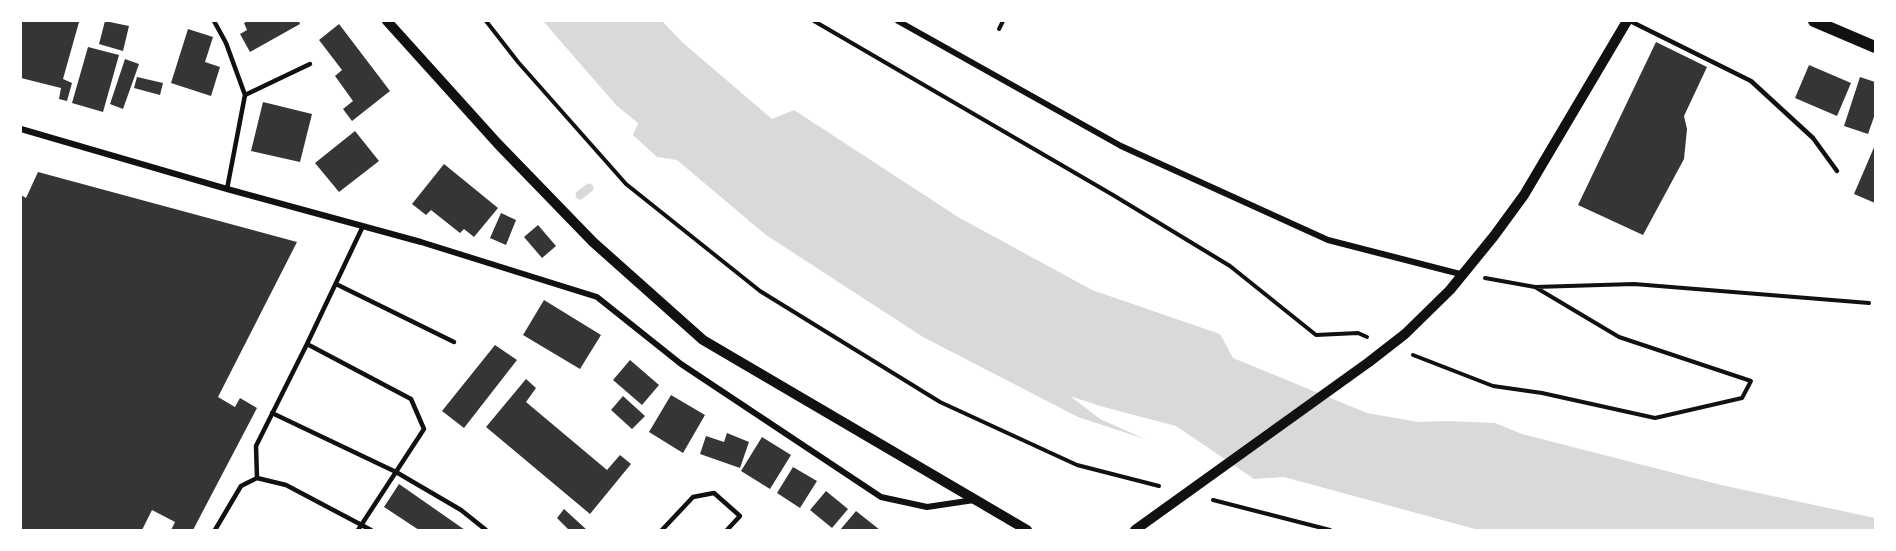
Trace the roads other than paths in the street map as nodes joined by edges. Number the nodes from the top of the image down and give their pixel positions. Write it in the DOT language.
graph roads {
  1 [pos="214,21"];
  2 [pos="387,21"];
  3 [pos="898,21"];
  4 [pos="1629,21"];
  5 [pos="1814,21"];
  6 [pos="1875,47"];
  7 [pos="310,64"];
  8 [pos="245,95"];
  9 [pos="21,129"];
  10 [pos="1837,171"];
  11 [pos="227,189"];
  12 [pos="363,226"];
  13 [pos="1464,274"];
  14 [pos="336,284"];
  15 [pos="454,342"];
  16 [pos="307,344"];
  17 [pos="272,413"];
  18 [pos="396,472"];
  19 [pos="257,478"];
  20 [pos="974,500"];
  21 [pos="361,524"];
  22 [pos="214,530"];
  23 [pos="358,530"];
  24 [pos="371,530"];
  25 [pos="486,530"];
  26 [pos="662,530"];
  27 [pos="727,530"];
  28 [pos="1027,530"];
  29 [pos="1135,530"];
  1 -- 8 [label="lane"];
  2 -- 20 [label="street"];
  3 -- 13 [label="street"];
  4 -- 10 [label="lane"];
  4 -- 13 [label="street"];
  5 -- 6 [label="main road"];
  7 -- 8 [label="lane"];
  8 -- 11 [label="lane"];
  9 -- 11 [label="street"];
  11 -- 12 [label="street"];
  12 -- 14 [label="lane"];
  12 -- 20 [label="street"];
  13 -- 29 [label="street"];
  14 -- 15 [label="lane"];
  14 -- 16 [label="lane"];
  16 -- 17 [label="lane"];
  16 -- 18 [label="lane"];
  17 -- 18 [label="lane"];
  17 -- 19 [label="lane"];
  18 -- 21 [label="lane"];
  18 -- 25 [label="lane"];
  19 -- 21 [label="lane"];
  19 -- 22 [label="lane"];
  20 -- 28 [label="street"];
  21 -- 23 [label="lane"];
  21 -- 24 [label="lane"];
  26 -- 27 [label="lane"];
}
